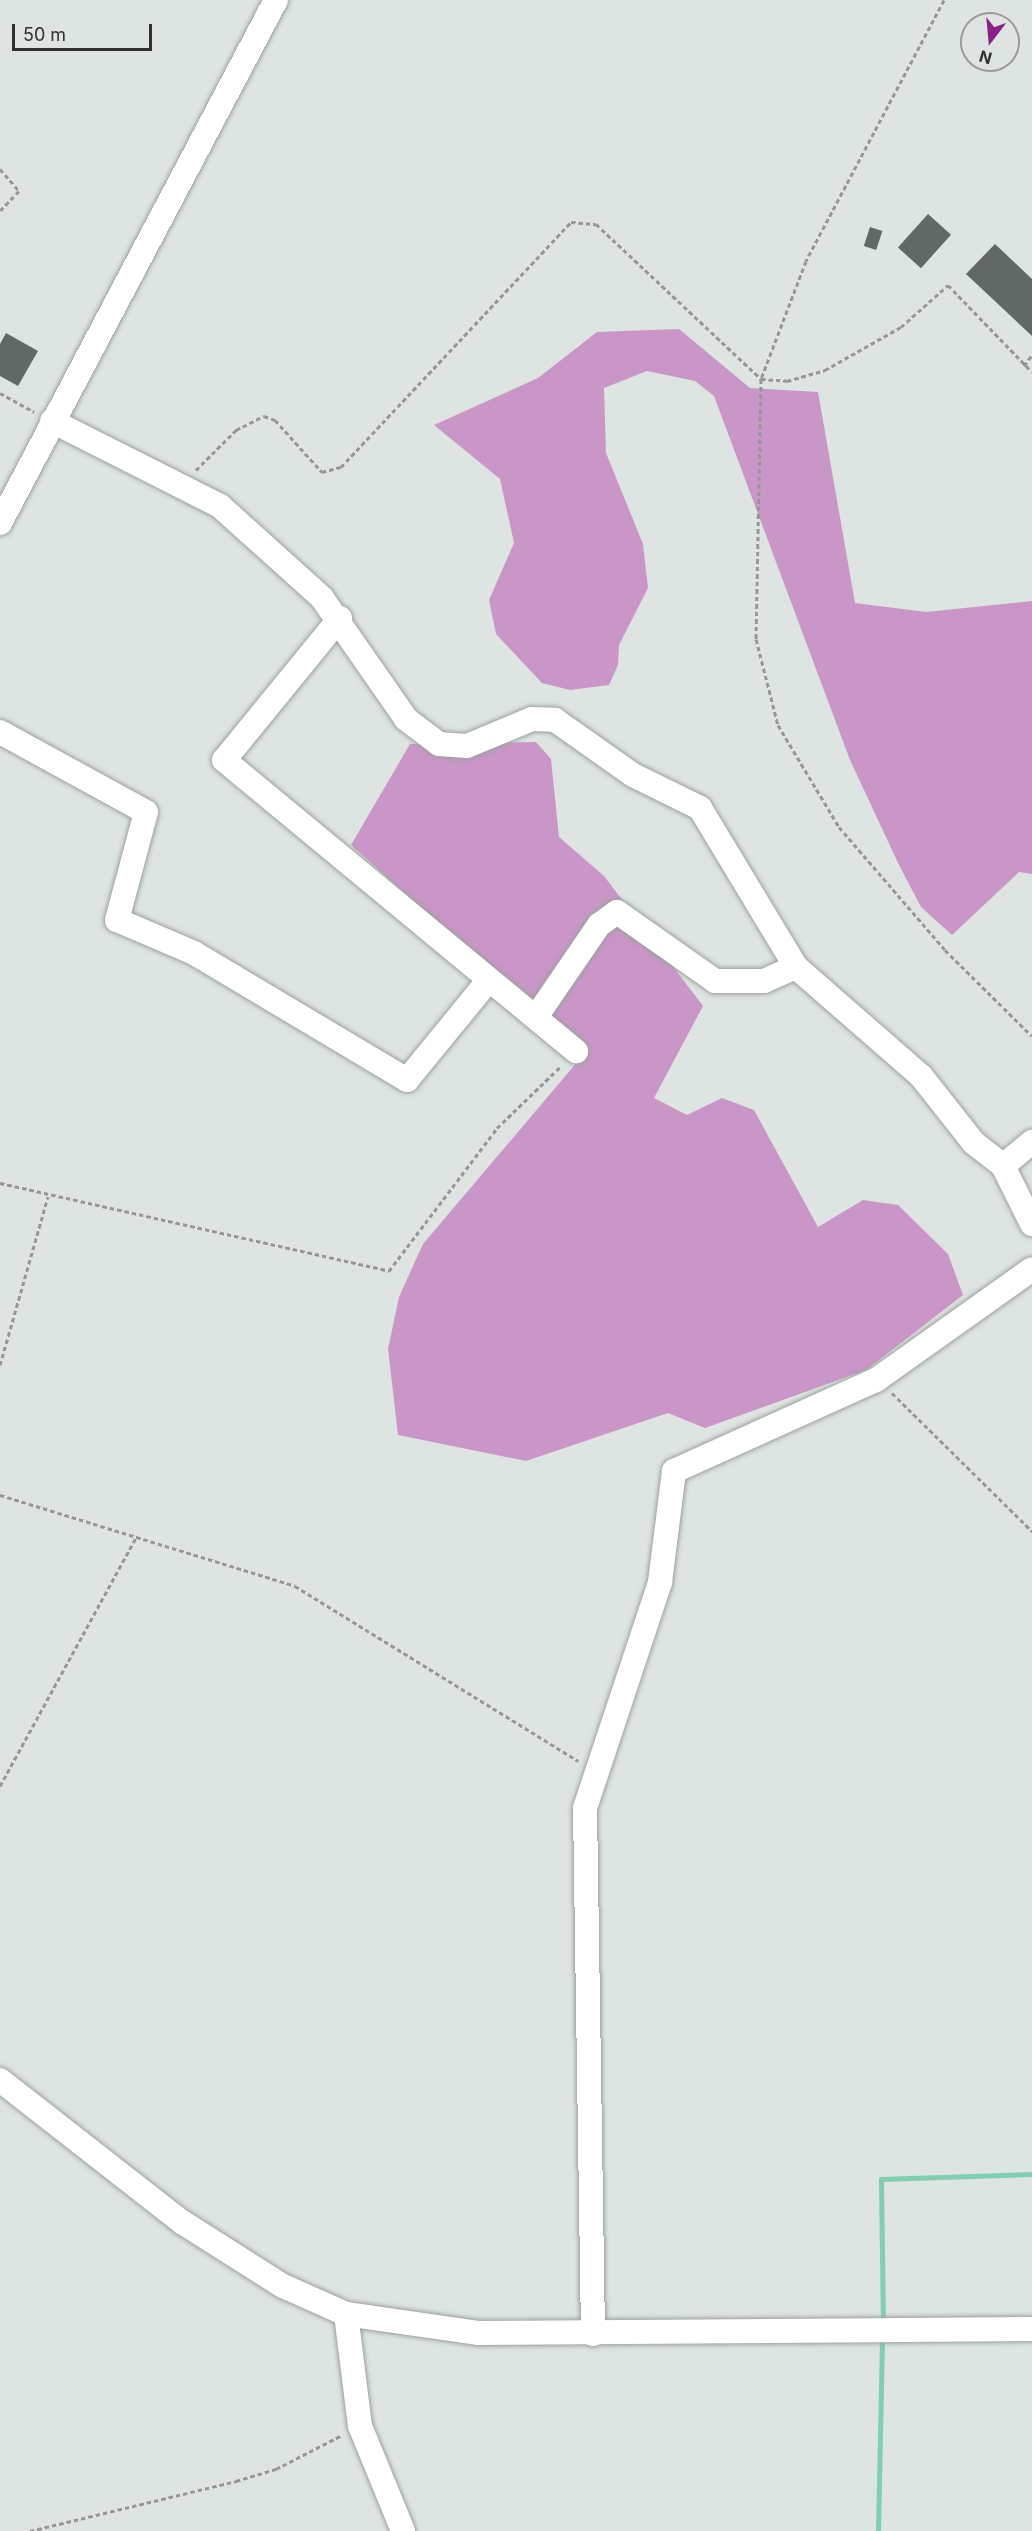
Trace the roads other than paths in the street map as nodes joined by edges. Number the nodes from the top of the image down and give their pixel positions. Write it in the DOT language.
graph roads {
  1 [pos="276,0"];
  2 [pos="52,421"];
  3 [pos="0,523"];
  4 [pos="340,618"];
  5 [pos="0,732"];
  6 [pos="796,967"];
  7 [pos="488,981"];
  8 [pos="536,1017"];
  9 [pos="576,1051"];
  10 [pos="1032,1142"];
  11 [pos="1003,1166"];
  12 [pos="1032,1224"];
  13 [pos="1032,1269"];
  14 [pos="0,2080"];
  15 [pos="346,2314"];
  16 [pos="1032,2329"];
  17 [pos="593,2334"];
  18 [pos="403,2531"];
  1 -- 2 [label="street"];
  2 -- 3 [label="street"];
  2 -- 4 [label="street"];
  4 -- 6 [label="street"];
  4 -- 7 [label="street"];
  5 -- 7 [label="street"];
  6 -- 8 [label="street"];
  6 -- 11 [label="street"];
  7 -- 8 [label="street"];
  8 -- 9 [label="street"];
  10 -- 11 [label="street"];
  11 -- 12 [label="street"];
  13 -- 17 [label="street"];
  14 -- 15 [label="street"];
  15 -- 17 [label="street"];
  15 -- 18 [label="street"];
  16 -- 17 [label="street"];
}
